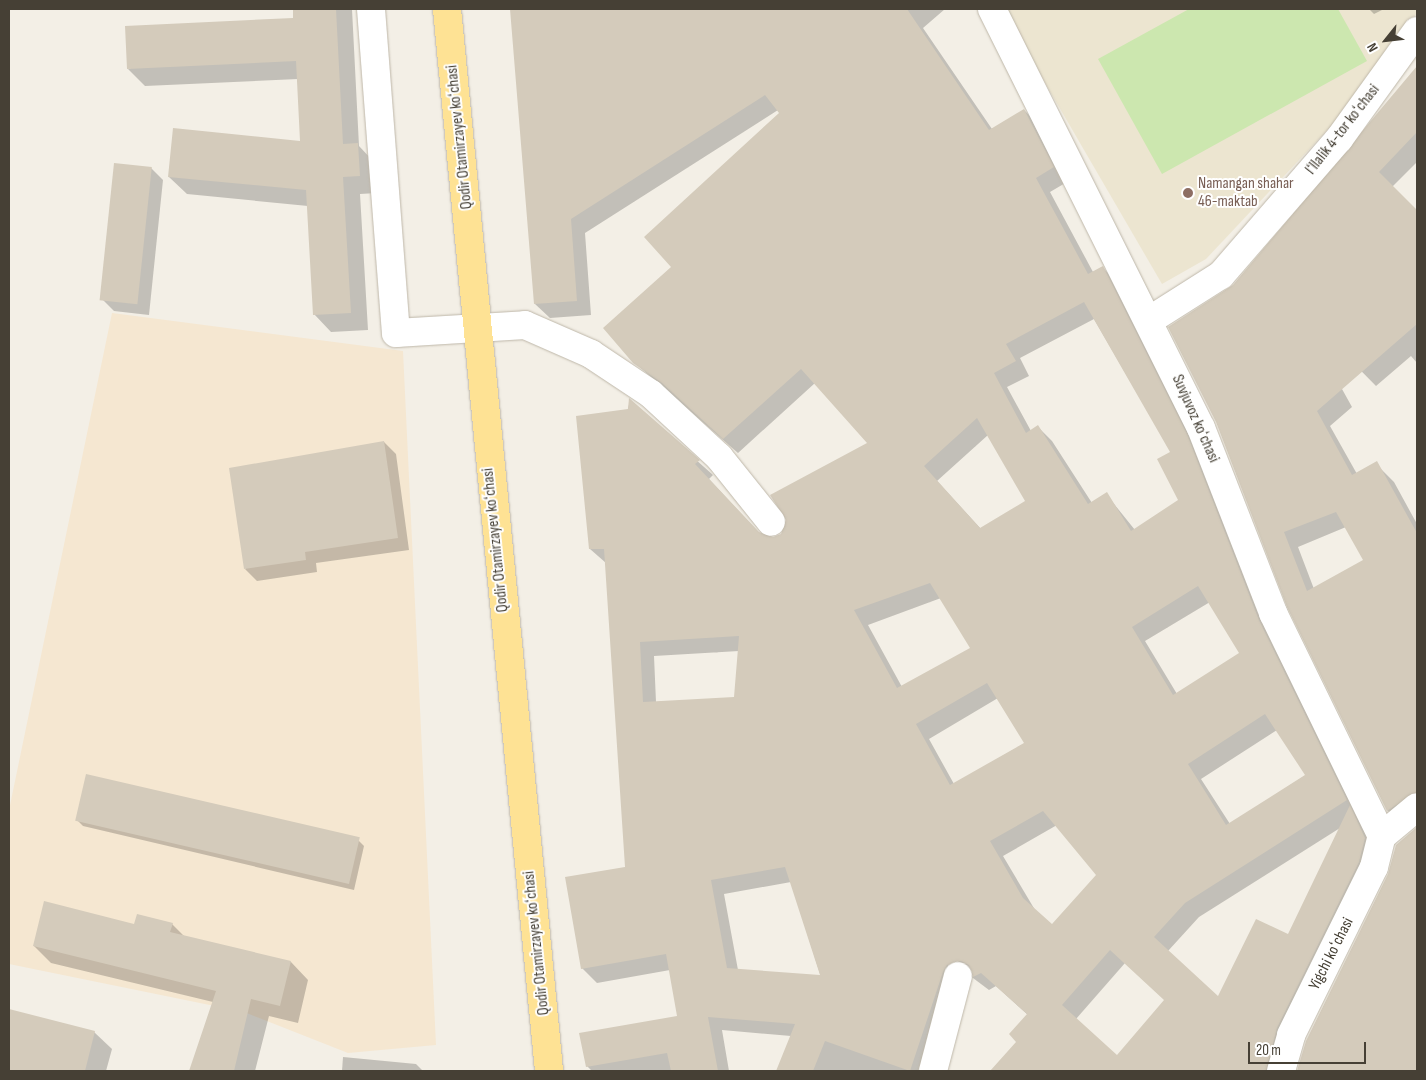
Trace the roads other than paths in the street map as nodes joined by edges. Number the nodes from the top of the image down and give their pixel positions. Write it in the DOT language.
graph roads {
  1 [pos="371,9"];
  2 [pos="447,9"];
  3 [pos="992,9"];
  4 [pos="1417,31"];
  5 [pos="1150,320"];
  6 [pos="480,328"];
  7 [pos="772,522"];
  8 [pos="1417,807"];
  9 [pos="1382,836"];
  10 [pos="958,976"];
  11 [pos="550,1071"];
  12 [pos="933,1071"];
  13 [pos="1281,1071"];
  1 -- 6 [label="street"];
  2 -- 6 [label="main road, Qodir Otamirzayev koʻchasi"];
  3 -- 5 [label="street, Suvjuvoz koʻchasi"];
  4 -- 5 [label="street, Iʻllalik 4-tor koʻchasi"];
  5 -- 9 [label="street, Suvjuvoz koʻchasi"];
  6 -- 7 [label="street"];
  6 -- 11 [label="main road, Qodir Otamirzayev koʻchasi"];
  8 -- 9 [label="street"];
  9 -- 13 [label="street, Yigchi koʻchasi"];
  10 -- 12 [label="street"];
}
